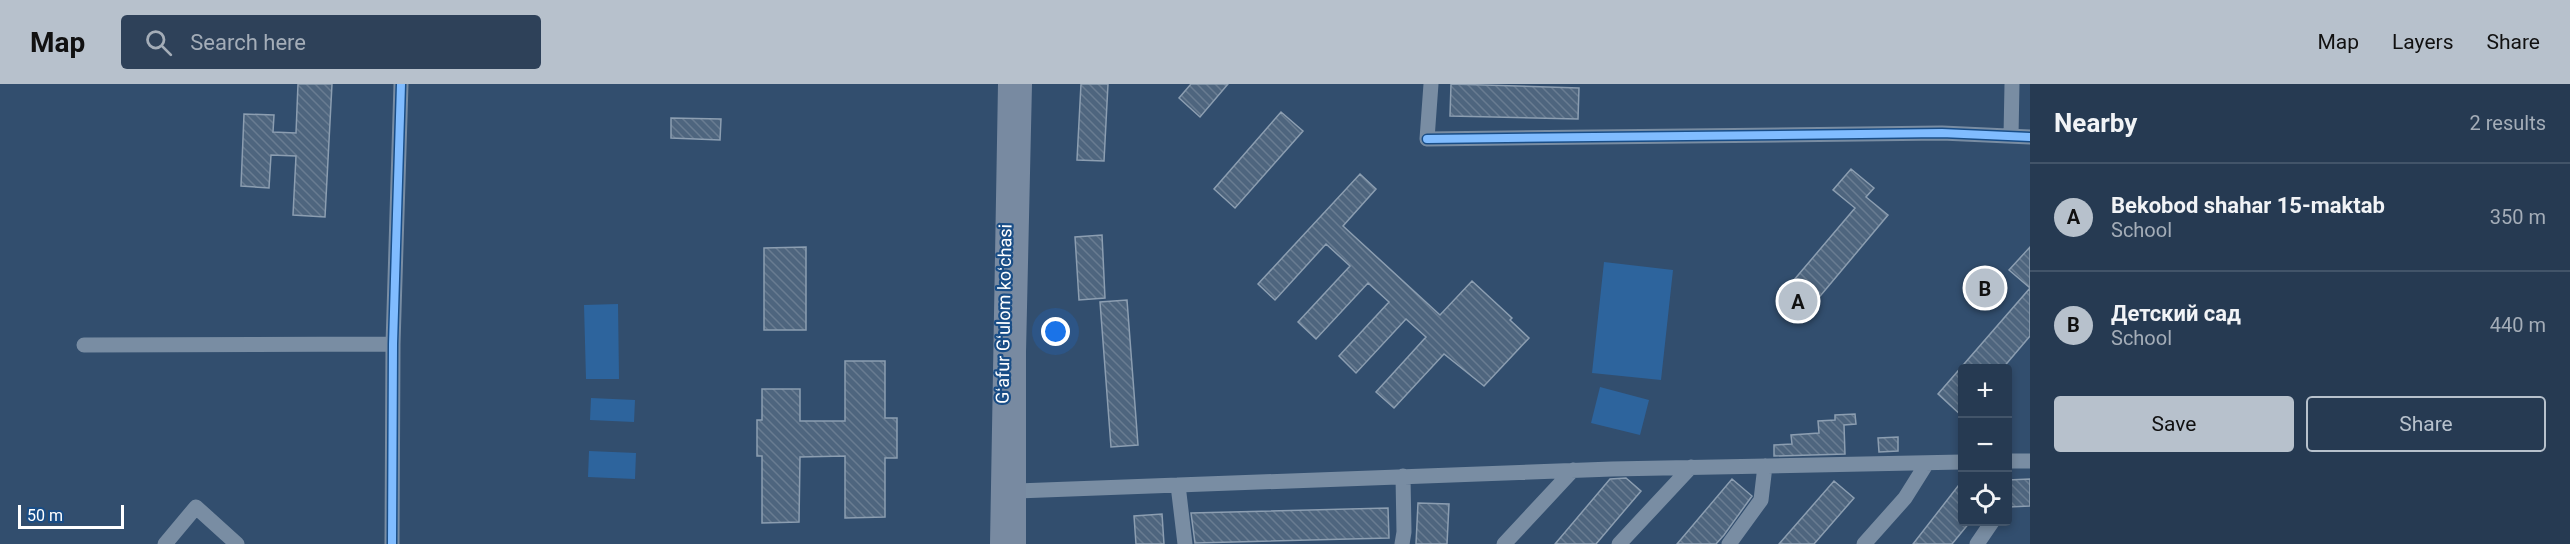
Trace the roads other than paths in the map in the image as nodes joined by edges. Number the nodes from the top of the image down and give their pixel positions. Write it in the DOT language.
graph roads {
  1 [pos="401,84"];
  2 [pos="1007,84"];
  3 [pos="1023,84"];
  4 [pos="1431,84"];
  5 [pos="2012,84"];
  6 [pos="2011,136"];
  7 [pos="2030,137"];
  8 [pos="393,344"];
  9 [pos="84,345"];
  10 [pos="1010,351"];
  11 [pos="2012,461"];
  12 [pos="2030,461"];
  13 [pos="1958,462"];
  14 [pos="1928,463"];
  15 [pos="1765,466"];
  16 [pos="1690,467"];
  17 [pos="1573,470"];
  18 [pos="1402,476"];
  19 [pos="1178,485"];
  20 [pos="1017,491"];
  21 [pos="1989,526"];
  22 [pos="165,544"];
  23 [pos="237,544"];
  24 [pos="392,544"];
  25 [pos="999,544"];
  26 [pos="1017,544"];
  27 [pos="1185,544"];
  28 [pos="1402,544"];
  29 [pos="1504,544"];
  30 [pos="1619,544"];
  31 [pos="1729,544"];
  32 [pos="1864,544"];
  33 [pos="1977,544"];
  1 -- 8 [label="street"];
  2 -- 10 [label="main road, Gʻafur Gʻulom koʻchasi"];
  3 -- 10 [label="main road, Gʻafur Gʻulom koʻchasi"];
  4 -- 6 [label="street"];
  5 -- 6 [label="street"];
  6 -- 7 [label="street"];
  8 -- 9 [label="street"];
  8 -- 24 [label="street"];
  10 -- 20 [label="main road, Gʻafur Gʻulom koʻchasi"];
  10 -- 25 [label="main road, Gʻafur Gʻulom koʻchasi"];
  11 -- 12 [label="street"];
  13 -- 14 [label="street"];
  14 -- 15 [label="street"];
  14 -- 32 [label="street"];
  15 -- 16 [label="street"];
  15 -- 31 [label="street"];
  16 -- 17 [label="street"];
  16 -- 30 [label="street"];
  17 -- 18 [label="street"];
  17 -- 29 [label="street"];
  18 -- 19 [label="street"];
  18 -- 28 [label="street"];
  19 -- 20 [label="street"];
  19 -- 27 [label="street"];
  20 -- 26 [label="main road, Gʻafur Gʻulom koʻchasi"];
  21 -- 33 [label="street"];
  22 -- 23 [label="street"];
}
